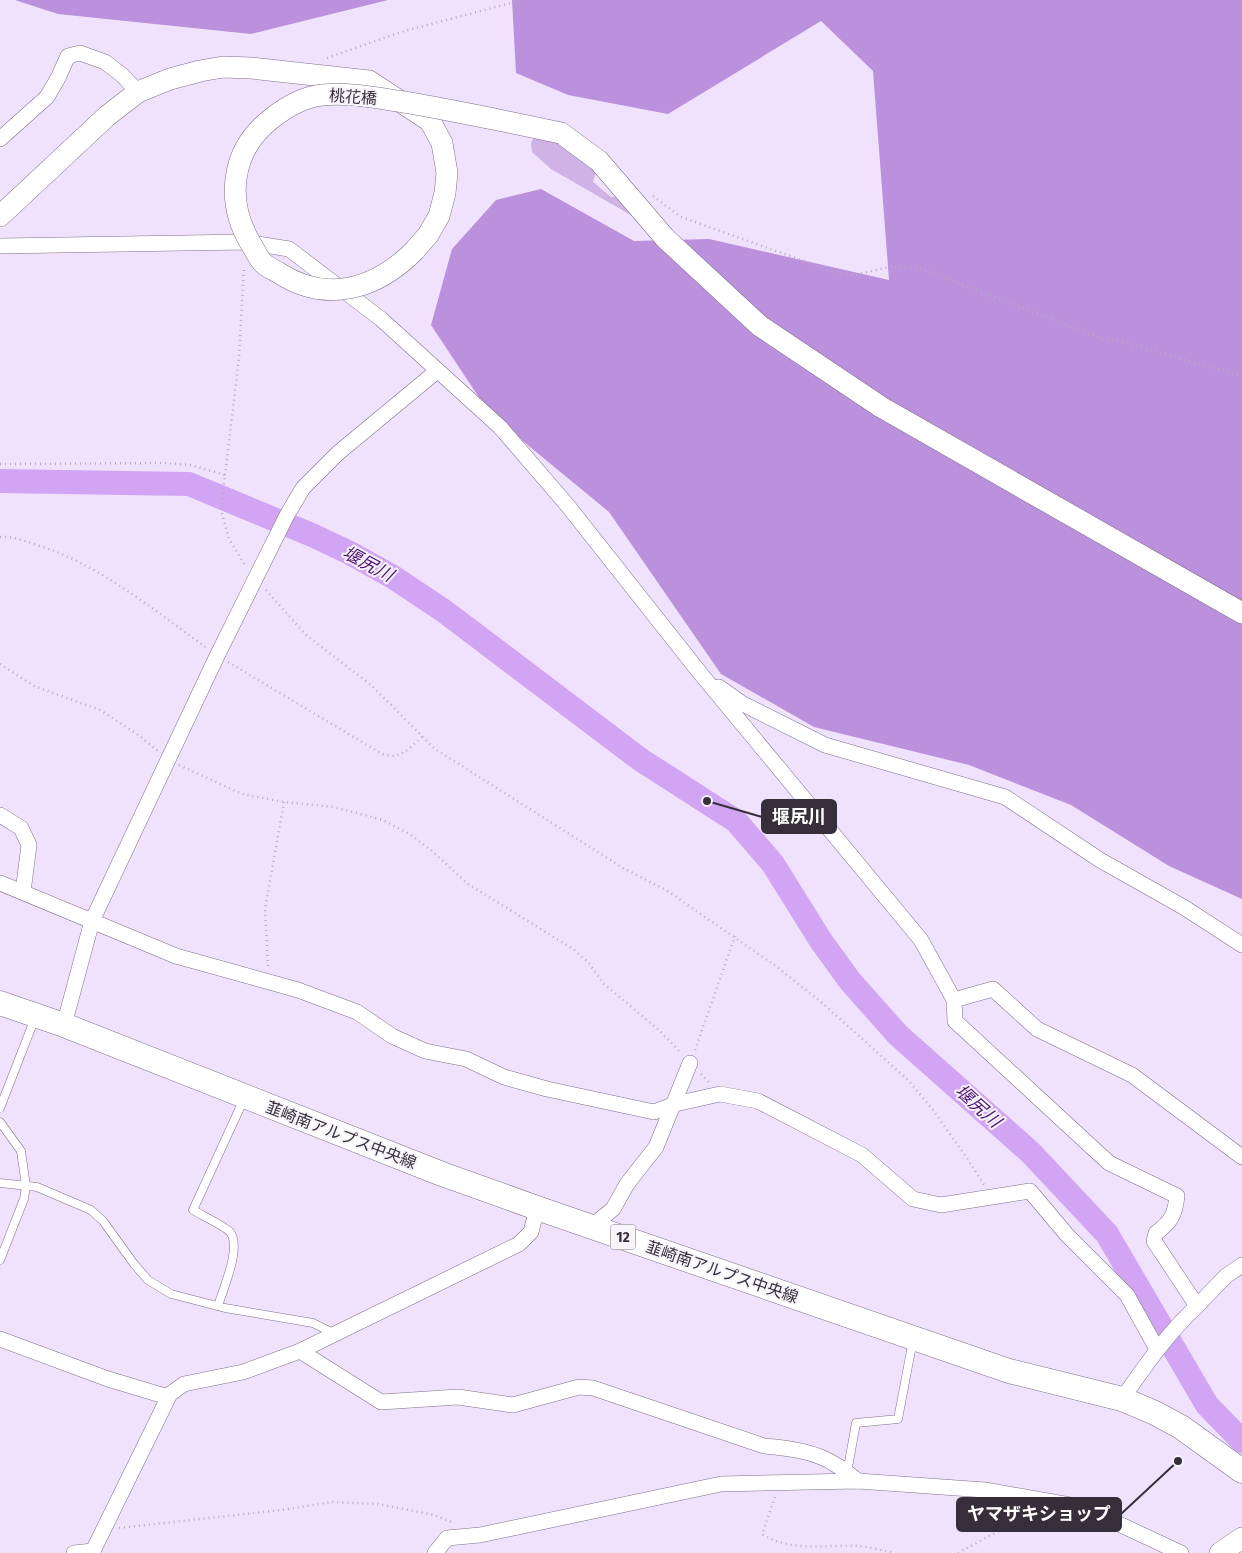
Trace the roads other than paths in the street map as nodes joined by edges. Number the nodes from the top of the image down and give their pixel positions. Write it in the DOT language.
graph roads {
  1 [pos="138,92"];
  2 [pos="0,139"];
  3 [pos="0,216"];
  4 [pos="0,246"];
  5 [pos="437,371"];
  6 [pos="1242,613"];
  7 [pos="700,673"];
  8 [pos="0,815"];
  9 [pos="0,883"];
  10 [pos="22,892"];
  11 [pos="92,921"];
  12 [pos="1242,945"];
  13 [pos="954,1000"];
  14 [pos="0,1003"];
  15 [pos="36,1016"];
  16 [pos="64,1025"];
  17 [pos="690,1063"];
  18 [pos="245,1098"];
  19 [pos="675,1104"];
  20 [pos="0,1108"];
  21 [pos="0,1122"];
  22 [pos="1242,1157"];
  23 [pos="0,1183"];
  24 [pos="26,1186"];
  25 [pos="537,1208"];
  26 [pos="592,1226"];
  27 [pos="0,1260"];
  28 [pos="1242,1265"];
  29 [pos="218,1306"];
  30 [pos="1197,1306"];
  31 [pos="335,1334"];
  32 [pos="0,1338"];
  33 [pos="913,1338"];
  34 [pos="1157,1348"];
  35 [pos="300,1351"];
  36 [pos="168,1397"];
  37 [pos="1122,1399"];
  38 [pos="1242,1471"];
  39 [pos="852,1477"];
  40 [pos="1242,1538"];
  41 [pos="92,1552"];
  42 [pos="74,1553"];
  43 [pos="435,1553"];
  44 [pos="1181,1553"];
  45 [pos="1220,1553"];
  1 -- 2 [label="street"];
  1 -- 3 [label="street, 桃花橋"];
  1 -- 6 [label="street, 桃花橋, bridge"];
  4 -- 5 [label="street"];
  5 -- 7 [label="street"];
  5 -- 11 [label="street"];
  7 -- 12 [label="street"];
  7 -- 13 [label="street"];
  8 -- 10 [label="street"];
  9 -- 10 [label="street"];
  10 -- 11 [label="street"];
  11 -- 16 [label="street"];
  11 -- 19 [label="street"];
  13 -- 22 [label="street"];
  13 -- 30 [label="street"];
  14 -- 15 [label="main road, 韮崎南アルプス中央線 / 12"];
  15 -- 16 [label="main road, 韮崎南アルプス中央線 / 12"];
  15 -- 20 [label="lane"];
  16 -- 18 [label="main road, 韮崎南アルプス中央線 / 12"];
  17 -- 19 [label="street"];
  18 -- 25 [label="main road, 韮崎南アルプス中央線 / 12"];
  18 -- 29 [label="lane"];
  19 -- 26 [label="street"];
  19 -- 34 [label="street"];
  21 -- 24 [label="lane"];
  23 -- 24 [label="lane"];
  24 -- 27 [label="lane"];
  24 -- 29 [label="lane"];
  25 -- 26 [label="main road, 韮崎南アルプス中央線 / 12"];
  25 -- 31 [label="street"];
  26 -- 33 [label="main road, 韮崎南アルプス中央線 / 12"];
  28 -- 30 [label="street"];
  29 -- 31 [label="lane"];
  30 -- 34 [label="street"];
  31 -- 35 [label="street"];
  32 -- 36 [label="street"];
  33 -- 37 [label="main road, 韮崎南アルプス中央線 / 12"];
  33 -- 39 [label="lane"];
  34 -- 37 [label="street"];
  35 -- 36 [label="street"];
  35 -- 39 [label="street"];
  36 -- 41 [label="street"];
  37 -- 38 [label="main road, 韮崎南アルプス中央線 / 12"];
  39 -- 43 [label="street"];
  39 -- 44 [label="street"];
  40 -- 45 [label="street"];
  41 -- 42 [label="street"];
}
